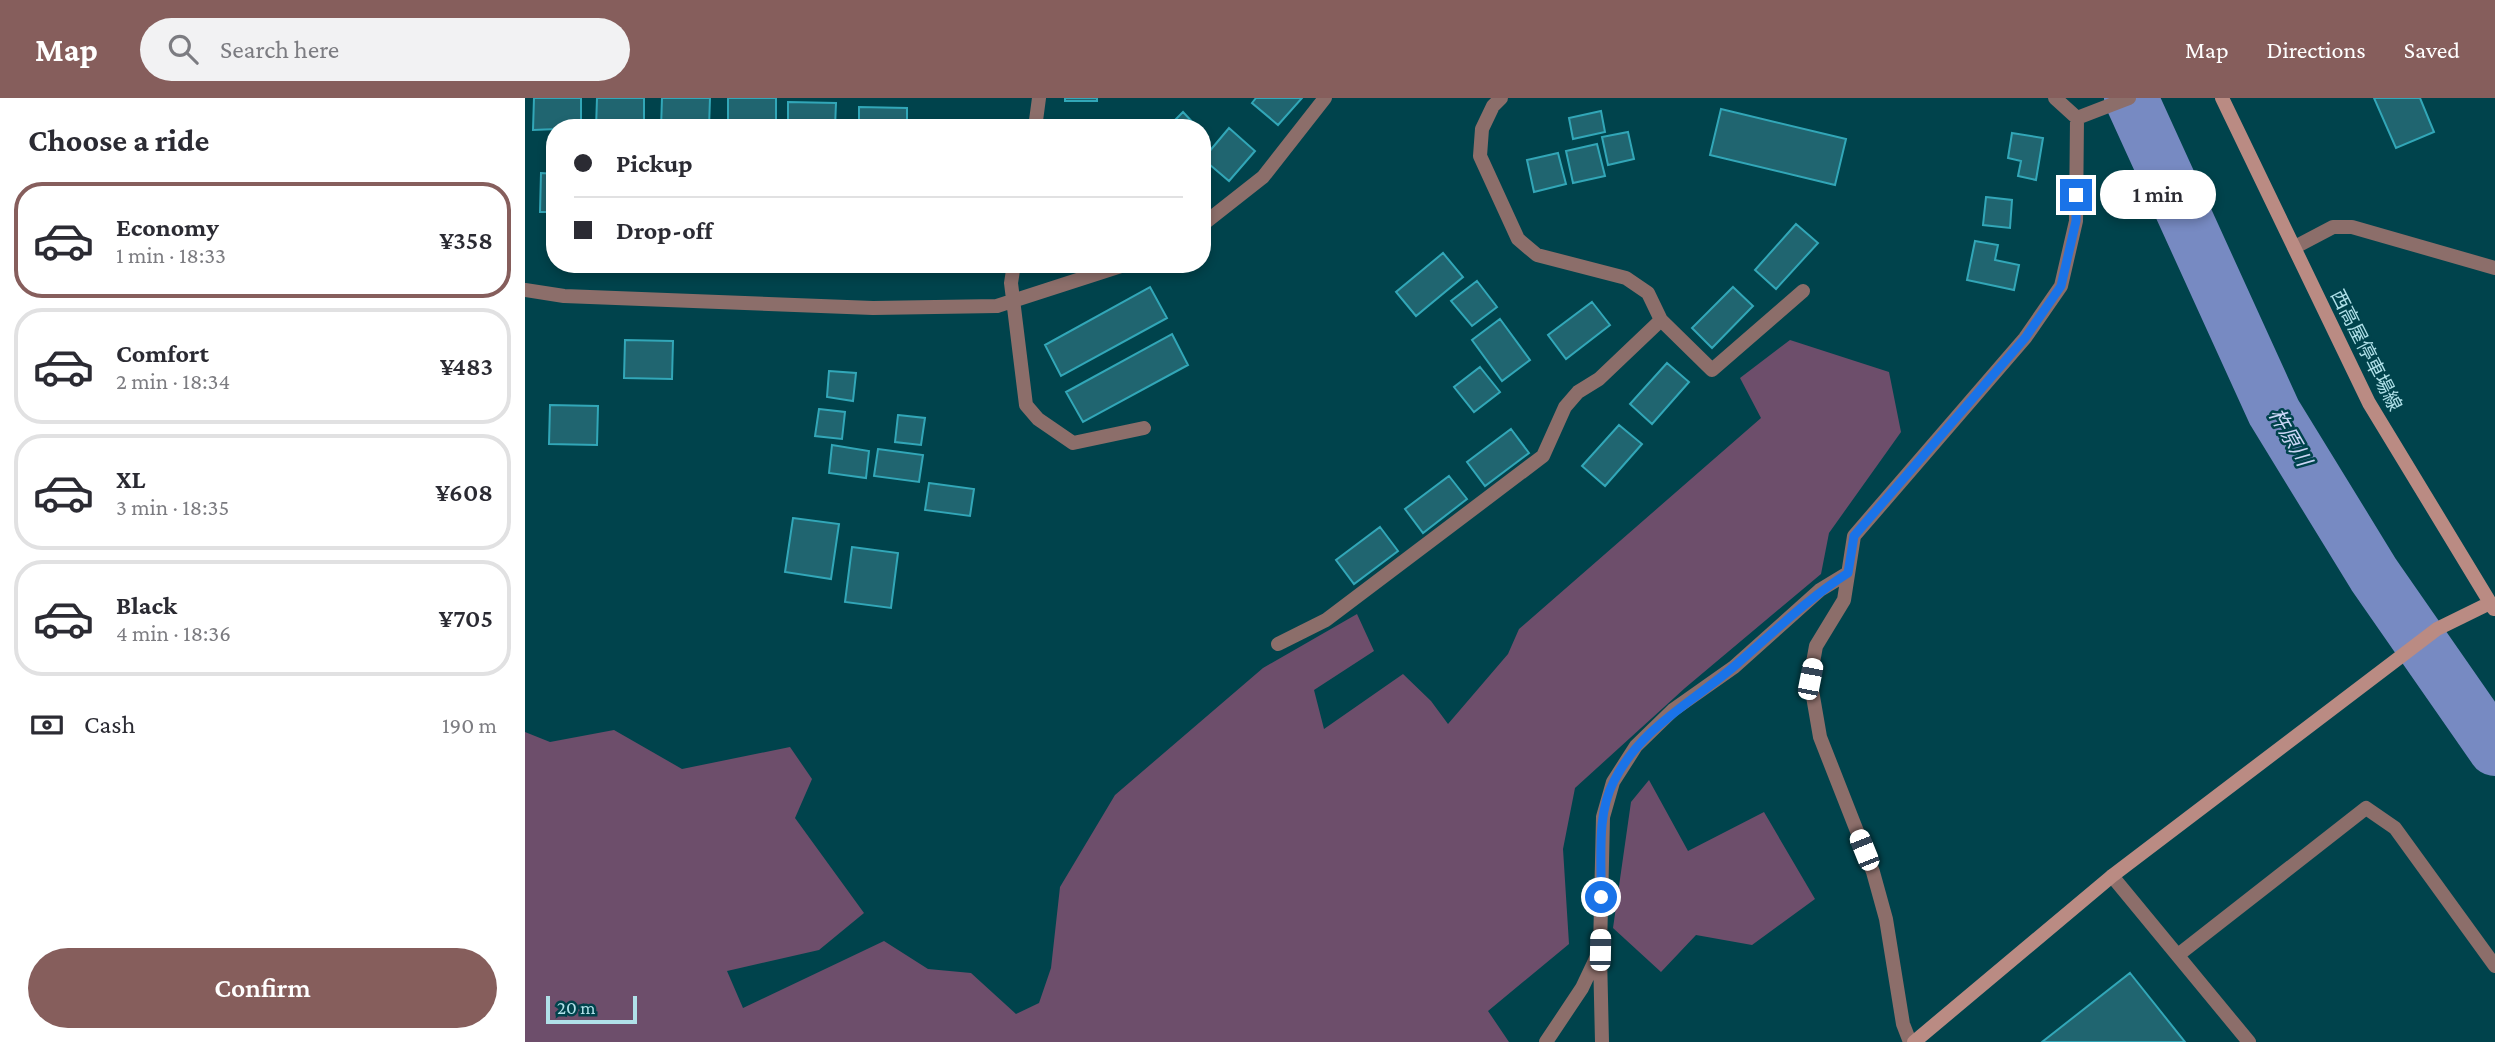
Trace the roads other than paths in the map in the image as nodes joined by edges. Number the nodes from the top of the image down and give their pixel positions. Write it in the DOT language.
graph roads {
  1 [pos="1039,98"];
  2 [pos="1325,98"];
  3 [pos="1501,98"];
  4 [pos="2055,98"];
  5 [pos="2129,98"];
  6 [pos="2222,98"];
  7 [pos="2077,118"];
  8 [pos="1036,119"];
  9 [pos="1211,218"];
  10 [pos="2294,247"];
  11 [pos="2495,268"];
  12 [pos="1013,273"];
  13 [pos="1101,273"];
  14 [pos="525,290"];
  15 [pos="1803,291"];
  16 [pos="1013,303"];
  17 [pos="1661,320"];
  18 [pos="1144,428"];
  19 [pos="1848,573"];
  20 [pos="2493,604"];
  21 [pos="1278,644"];
  22 [pos="2112,876"];
  23 [pos="1600,950"];
  24 [pos="2178,956"];
  25 [pos="2495,966"];
  26 [pos="1546,1042"];
  27 [pos="1602,1042"];
  28 [pos="1912,1042"];
  29 [pos="2249,1042"];
  1 -- 8 [label="street"];
  2 -- 9 [label="street"];
  3 -- 17 [label="street"];
  4 -- 7 [label="street"];
  5 -- 7 [label="street"];
  6 -- 10 [label="street, 西高屋停車場線"];
  7 -- 19 [label="street"];
  10 -- 11 [label="street"];
  10 -- 20 [label="street, 西高屋停車場線"];
  12 -- 16 [label="street"];
  13 -- 16 [label="street"];
  14 -- 16 [label="street"];
  15 -- 17 [label="street"];
  16 -- 18 [label="street"];
  17 -- 21 [label="street"];
  19 -- 23 [label="street"];
  19 -- 28 [label="street"];
  20 -- 22 [label="street"];
  22 -- 24 [label="street"];
  22 -- 28 [label="street"];
  23 -- 26 [label="street"];
  23 -- 27 [label="street"];
  24 -- 25 [label="street"];
  24 -- 29 [label="street"];
}
